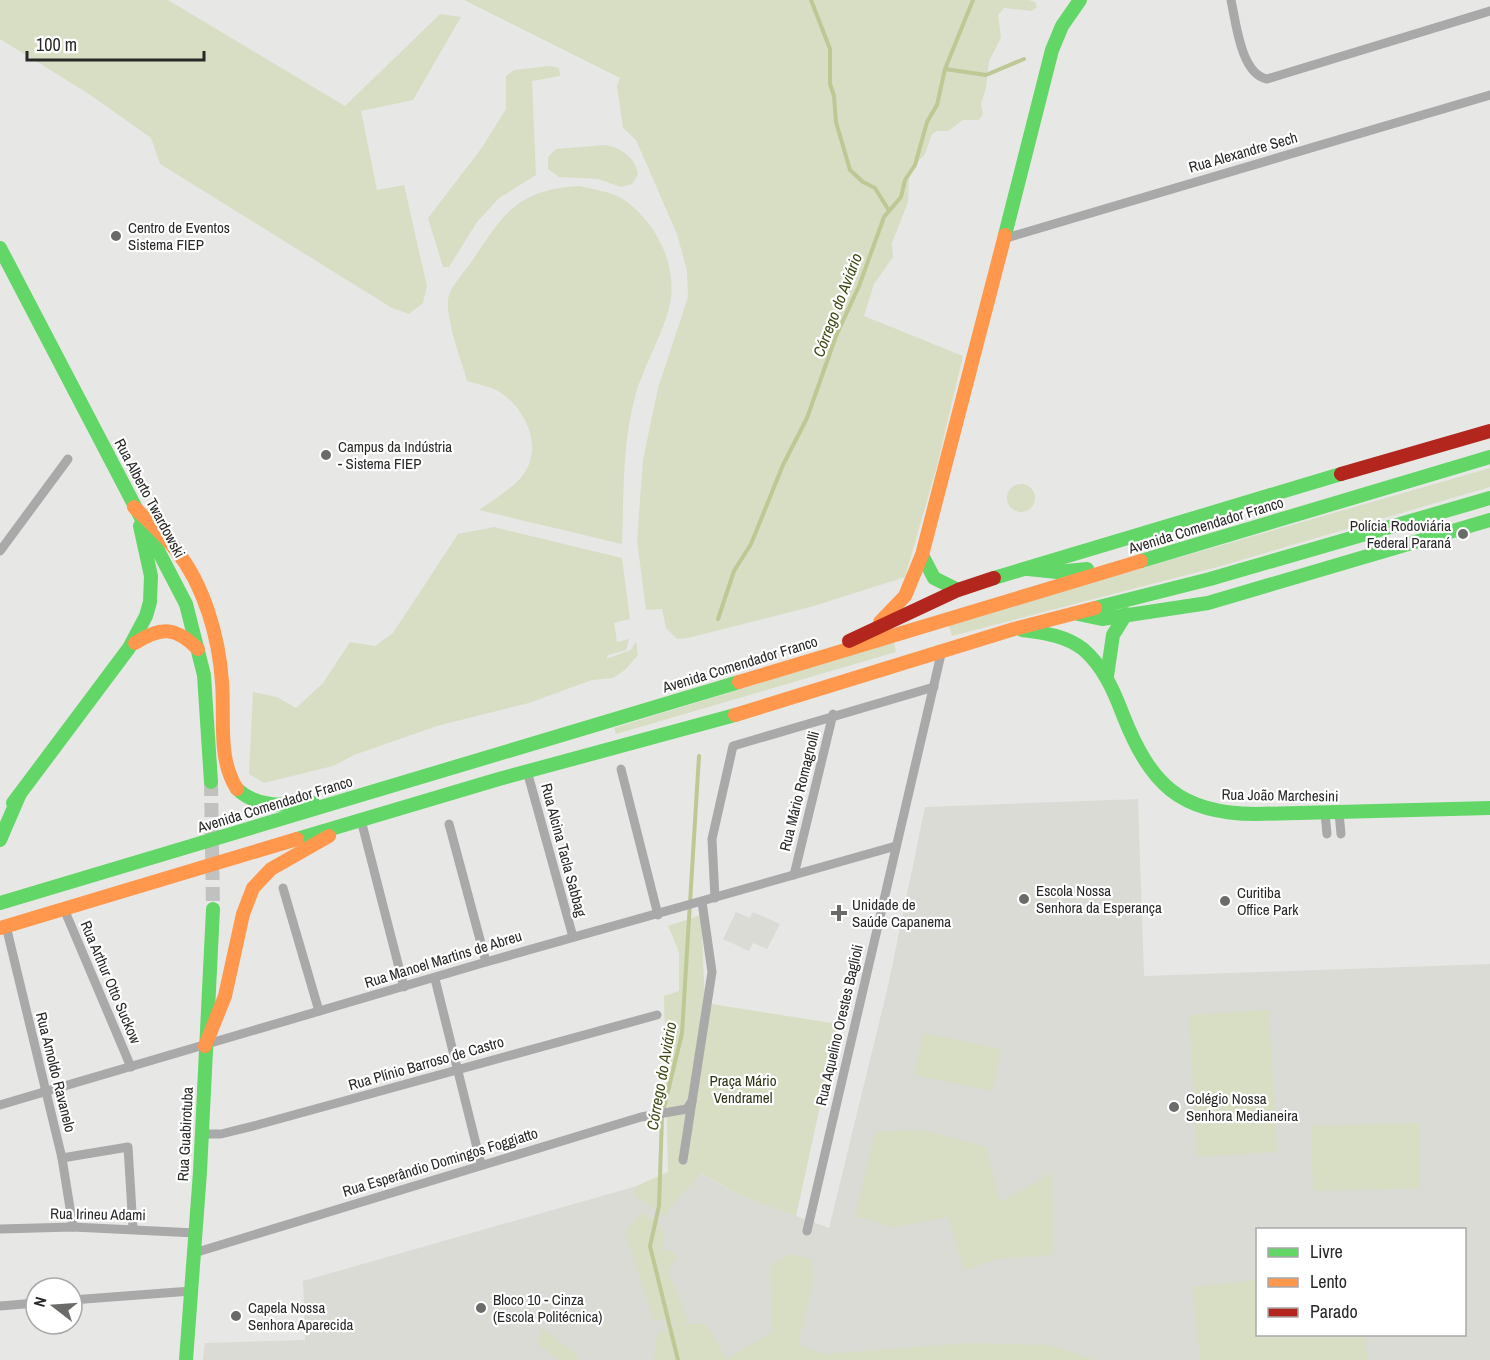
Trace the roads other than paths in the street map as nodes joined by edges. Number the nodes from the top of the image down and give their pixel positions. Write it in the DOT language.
graph roads {
  1 [pos="1080,0"];
  2 [pos="1231,0"];
  3 [pos="1490,11"];
  4 [pos="1490,95"];
  5 [pos="1004,238"];
  6 [pos="0,248"];
  7 [pos="1490,431"];
  8 [pos="1490,457"];
  9 [pos="68,459"];
  10 [pos="1490,498"];
  11 [pos="135,507"];
  12 [pos="1490,520"];
  13 [pos="0,550"];
  14 [pos="922,555"];
  15 [pos="1136,563"];
  16 [pos="1025,568"];
  17 [pos="958,590"];
  18 [pos="1144,595"];
  19 [pos="1073,612"];
  20 [pos="1123,617"];
  21 [pos="874,627"];
  22 [pos="1014,629"];
  23 [pos="129,648"];
  24 [pos="942,650"];
  25 [pos="200,651"];
  26 [pos="818,659"];
  27 [pos="1107,676"];
  28 [pos="934,687"];
  29 [pos="833,714"];
  30 [pos="621,769"];
  31 [pos="526,771"];
  32 [pos="211,782"];
  33 [pos="19,796"];
  34 [pos="335,803"];
  35 [pos="1490,808"];
  36 [pos="1325,813"];
  37 [pos="1339,813"];
  38 [pos="0,818"];
  39 [pos="361,820"];
  40 [pos="449,824"];
  41 [pos="344,825"];
  42 [pos="1327,834"];
  43 [pos="1341,834"];
  44 [pos="0,840"];
  45 [pos="896,846"];
  46 [pos="794,875"];
  47 [pos="283,888"];
  48 [pos="715,898"];
  49 [pos="0,903"];
  50 [pos="700,903"];
  51 [pos="63,909"];
  52 [pos="213,909"];
  53 [pos="663,913"];
  54 [pos="3,927"];
  55 [pos="573,937"];
  56 [pos="486,962"];
  57 [pos="435,979"];
  58 [pos="404,987"];
  59 [pos="319,1011"];
  60 [pos="657,1015"];
  61 [pos="205,1046"];
  62 [pos="131,1067"];
  63 [pos="458,1069"];
  64 [pos="45,1092"];
  65 [pos="692,1101"];
  66 [pos="0,1105"];
  67 [pos="202,1134"];
  68 [pos="62,1158"];
  69 [pos="683,1160"];
  70 [pos="481,1164"];
  71 [pos="73,1227"];
  72 [pos="133,1228"];
  73 [pos="0,1229"];
  74 [pos="807,1231"];
  75 [pos="196,1233"];
  76 [pos="194,1253"];
  77 [pos="191,1291"];
  78 [pos="84,1299"];
  79 [pos="24,1304"];
  80 [pos="0,1306"];
  81 [pos="186,1360"];
  1 -- 5 [label="main road"];
  2 -- 3 [label="street"];
  4 -- 5 [label="street, Rua Alexandre Sech"];
  5 -- 14 [label="main road"];
  6 -- 11 [label="main road, Rua Alberto Twardowski"];
  7 -- 16 [label="main road"];
  8 -- 15 [label="main road, Avenida Comendador Franco"];
  9 -- 13 [label="street"];
  10 -- 18 [label="main road"];
  11 -- 23 [label="main road"];
  11 -- 25 [label="main road, Rua Alberto Twardowski"];
  11 -- 34 [label="main road"];
  12 -- 20 [label="main road"];
  14 -- 17 [label="main road"];
  14 -- 21 [label="main road"];
  15 -- 16 [label="main road"];
  15 -- 26 [label="main road, Avenida Comendador Franco"];
  16 -- 17 [label="main road"];
  17 -- 21 [label="main road"];
  18 -- 19 [label="main road"];
  18 -- 20 [label="main road, Rua João Marchesini"];
  19 -- 20 [label="main road"];
  19 -- 22 [label="main road"];
  20 -- 27 [label="main road, Rua João Marchesini"];
  21 -- 26 [label="main road"];
  22 -- 24 [label="main road"];
  22 -- 27 [label="main road, Rua João Marchesini"];
  23 -- 25 [label="main road"];
  23 -- 33 [label="main road"];
  24 -- 28 [label="street, Rua Aquelino Orestes Baglioli"];
  24 -- 31 [label="main road"];
  25 -- 32 [label="main road, Rua Alberto Twardowski"];
  26 -- 34 [label="main road, Avenida Comendador Franco"];
  27 -- 36 [label="main road, Rua João Marchesini"];
  28 -- 29 [label="street"];
  28 -- 45 [label="street, Rua Aquelino Orestes Baglioli"];
  29 -- 46 [label="street, Rua Mário Romagnolli"];
  29 -- 48 [label="street"];
  30 -- 53 [label="street"];
  31 -- 39 [label="main road"];
  31 -- 55 [label="street, Rua Alcina Tacla Sabbag"];
  33 -- 38 [label="main road"];
  33 -- 44 [label="main road"];
  34 -- 49 [label="main road, Avenida Comendador Franco"];
  35 -- 37 [label="main road, Rua João Marchesini"];
  36 -- 37 [label="main road, Rua João Marchesini"];
  36 -- 42 [label="street"];
  37 -- 43 [label="street"];
  39 -- 41 [label="main road"];
  39 -- 58 [label="street"];
  40 -- 56 [label="street"];
  41 -- 51 [label="main road"];
  41 -- 61 [label="main road"];
  45 -- 46 [label="street, Rua Manoel Martins de Abreu"];
  45 -- 74 [label="street, Rua Aquelino Orestes Baglioli"];
  46 -- 48 [label="street, Rua Manoel Martins de Abreu"];
  47 -- 59 [label="street"];
  48 -- 50 [label="street, Rua Manoel Martins de Abreu"];
  50 -- 53 [label="street, Rua Manoel Martins de Abreu"];
  50 -- 65 [label="street"];
  51 -- 54 [label="main road"];
  51 -- 62 [label="street, Rua Arthur Otto Suckow"];
  52 -- 61 [label="main road, Rua Guabirotuba"];
  53 -- 55 [label="street, Rua Manoel Martins de Abreu"];
  54 -- 64 [label="street, Rua Arnoldo Ravanelo"];
  55 -- 56 [label="street, Rua Manoel Martins de Abreu"];
  56 -- 57 [label="street, Rua Manoel Martins de Abreu"];
  57 -- 58 [label="street, Rua Manoel Martins de Abreu"];
  57 -- 63 [label="street"];
  58 -- 59 [label="street, Rua Manoel Martins de Abreu"];
  59 -- 61 [label="street, Rua Manoel Martins de Abreu"];
  60 -- 63 [label="street, Rua Plínio Barroso de Castro"];
  61 -- 62 [label="street, Rua Manoel Martins de Abreu"];
  61 -- 67 [label="main road, Rua Guabirotuba"];
  62 -- 64 [label="street, Rua Manoel Martins de Abreu"];
  63 -- 67 [label="street, Rua Plínio Barroso de Castro"];
  63 -- 70 [label="street"];
  64 -- 66 [label="street, Rua Manoel Martins de Abreu"];
  64 -- 68 [label="street, Rua Arnoldo Ravanelo"];
  65 -- 69 [label="street"];
  65 -- 70 [label="street, Rua Esperândio Domingos Foggiatto"];
  67 -- 75 [label="main road, Rua Guabirotuba"];
  68 -- 71 [label="street, Rua Arnoldo Ravanelo"];
  68 -- 72 [label="street"];
  70 -- 76 [label="street, Rua Esperândio Domingos Foggiatto"];
  71 -- 72 [label="street, Rua Irineu Adami"];
  71 -- 73 [label="street, Rua Irineu Adami"];
  72 -- 75 [label="street, Rua Irineu Adami"];
  75 -- 76 [label="main road, Rua Guabirotuba"];
  76 -- 77 [label="main road, Rua Guabirotuba"];
  77 -- 78 [label="street"];
  77 -- 81 [label="main road, Rua Guabirotuba"];
  79 -- 80 [label="street"];
}
